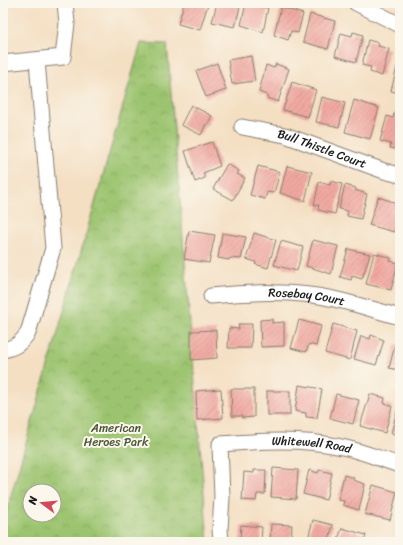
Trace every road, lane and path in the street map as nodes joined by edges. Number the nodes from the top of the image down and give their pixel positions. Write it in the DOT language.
graph roads {
  1 [pos="65,3"];
  2 [pos="356,3"];
  3 [pos="400,26"];
  4 [pos="37,61"];
  5 [pos="3,63"];
  6 [pos="242,127"];
  7 [pos="400,175"];
  8 [pos="211,296"];
  9 [pos="400,317"];
  10 [pos="3,350"];
  11 [pos="400,465"];
  12 [pos="221,542"];
  1 -- 4 [label="street"];
  2 -- 3 [label="street"];
  4 -- 5 [label="street"];
  4 -- 10 [label="street"];
  6 -- 7 [label="street, Bull Thistle Court"];
  8 -- 9 [label="street, Rosebay Court"];
  11 -- 12 [label="street, Whitewell Road"];
}
